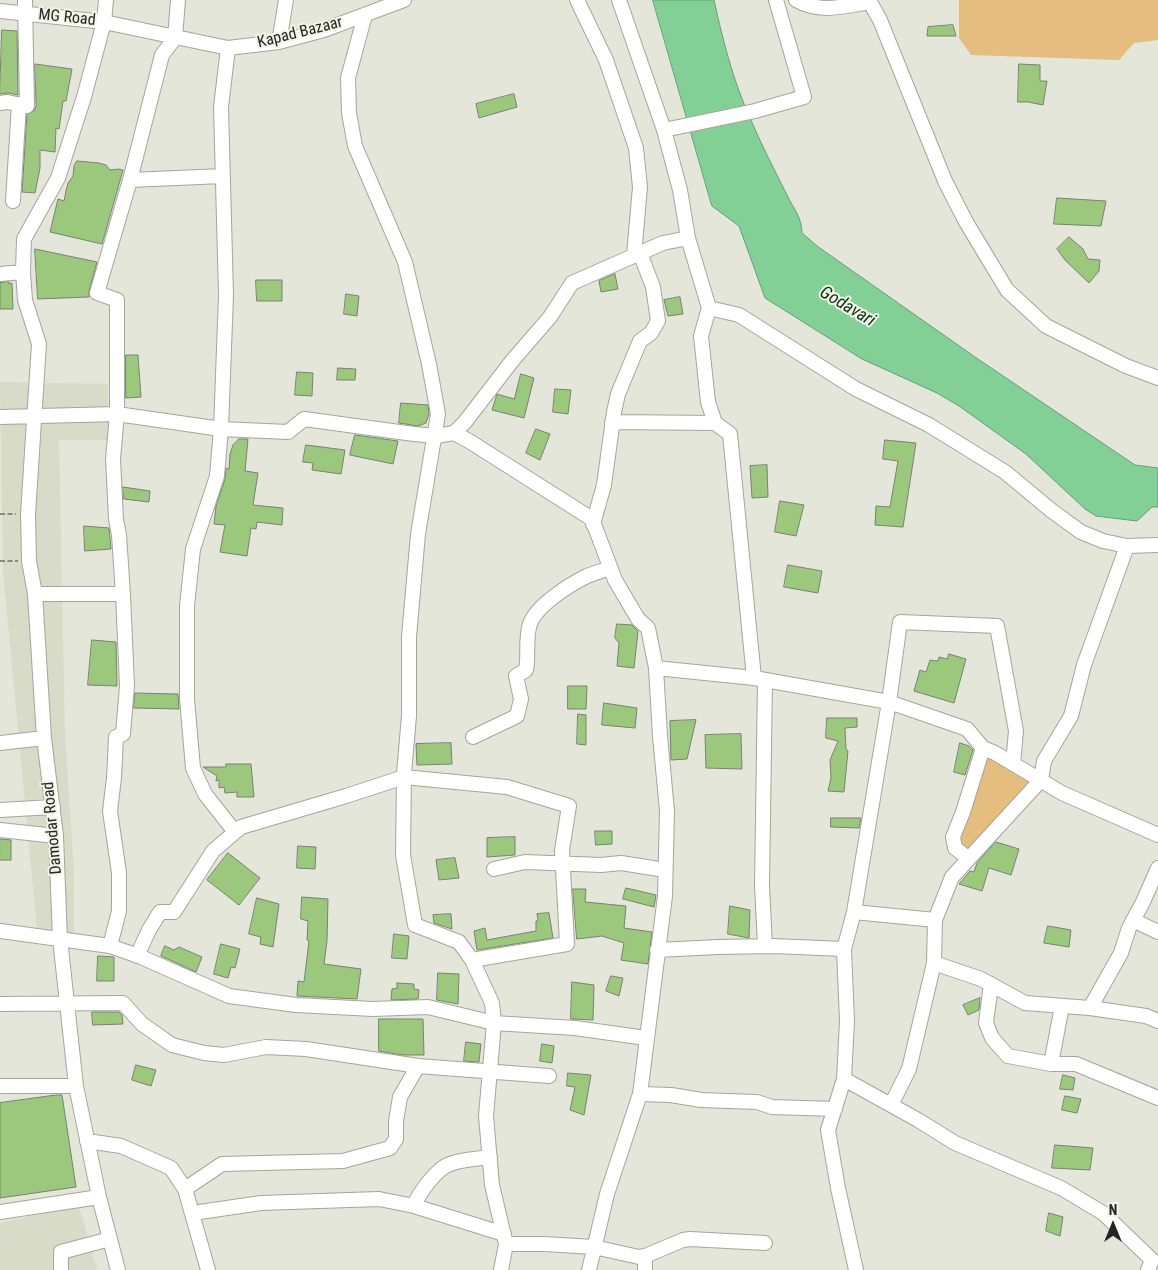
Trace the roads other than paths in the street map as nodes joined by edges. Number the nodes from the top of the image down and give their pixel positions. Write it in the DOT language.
graph roads {
  1 [pos="106,0"];
  2 [pos="178,0"];
  3 [pos="286,0"];
  4 [pos="404,0"];
  5 [pos="577,0"];
  6 [pos="619,0"];
  7 [pos="776,0"];
  8 [pos="796,0"];
  9 [pos="872,1"];
  10 [pos="25,7"];
  11 [pos="0,11"];
  12 [pos="365,15"];
  13 [pos="104,22"];
  14 [pos="175,38"];
  15 [pos="279,42"];
  16 [pos="228,48"];
  17 [pos="0,103"];
  18 [pos="19,104"];
  19 [pos="664,130"];
  20 [pos="223,176"];
  21 [pos="130,180"];
  22 [pos="13,201"];
  23 [pos="688,238"];
  24 [pos="637,254"];
  25 [pos="23,272"];
  26 [pos="0,274"];
  27 [pos="708,308"];
  28 [pos="1158,378"];
  29 [pos="117,414"];
  30 [pos="0,417"];
  31 [pos="36,417"];
  32 [pos="612,422"];
  33 [pos="714,423"];
  34 [pos="221,429"];
  35 [pos="454,433"];
  36 [pos="436,436"];
  37 [pos="594,524"];
  38 [pos="1158,545"];
  39 [pos="1127,546"];
  40 [pos="610,568"];
  41 [pos="35,594"];
  42 [pos="123,594"];
  43 [pos="656,668"];
  44 [pos="760,679"];
  45 [pos="889,702"];
  46 [pos="473,736"];
  47 [pos="44,738"];
  48 [pos="0,743"];
  49 [pos="984,748"];
  50 [pos="1013,764"];
  51 [pos="404,777"];
  52 [pos="1041,780"];
  53 [pos="53,806"];
  54 [pos="0,810"];
  55 [pos="0,830"];
  56 [pos="235,832"];
  57 [pos="1158,835"];
  58 [pos="56,836"];
  59 [pos="968,858"];
  60 [pos="563,863"];
  61 [pos="1158,868"];
  62 [pos="494,869"];
  63 [pos="665,870"];
  64 [pos="854,912"];
  65 [pos="935,920"];
  66 [pos="1133,920"];
  67 [pos="0,932"];
  68 [pos="1158,932"];
  69 [pos="60,939"];
  70 [pos="110,946"];
  71 [pos="765,946"];
  72 [pos="844,949"];
  73 [pos="657,950"];
  74 [pos="137,956"];
  75 [pos="472,960"];
  76 [pos="934,964"];
  77 [pos="991,984"];
  78 [pos="3,1002"];
  79 [pos="67,1002"];
  80 [pos="1062,1006"];
  81 [pos="1090,1008"];
  82 [pos="1158,1021"];
  83 [pos="494,1023"];
  84 [pos="646,1038"];
  85 [pos="1051,1064"];
  86 [pos="418,1066"];
  87 [pos="489,1071"];
  88 [pos="549,1076"];
  89 [pos="844,1080"];
  90 [pos="0,1086"];
  91 [pos="76,1086"];
  92 [pos="640,1094"];
  93 [pos="1158,1098"];
  94 [pos="891,1105"];
  95 [pos="835,1109"];
  96 [pos="87,1141"];
  97 [pos="490,1157"];
  98 [pos="186,1189"];
  99 [pos="99,1197"];
  100 [pos="414,1206"];
  101 [pos="0,1212"];
  102 [pos="192,1213"];
  103 [pos="110,1239"];
  104 [pos="505,1239"];
  105 [pos="765,1244"];
  106 [pos="594,1247"];
  107 [pos="645,1263"];
  108 [pos="61,1270"];
  109 [pos="118,1270"];
  110 [pos="208,1270"];
  111 [pos="501,1270"];
  112 [pos="588,1270"];
  113 [pos="856,1270"];
  114 [pos="1148,1270"];
  1 -- 13 [label="street, Damodar Road"];
  2 -- 14 [label="street"];
  3 -- 15 [label="street"];
  4 -- 12 [label="street, Kapad Bazaar"];
  5 -- 24 [label="street"];
  6 -- 19 [label="street"];
  7 -- 19 [label="street"];
  8 -- 9 [label="street"];
  9 -- 28 [label="street"];
  10 -- 11 [label="street, MG Road"];
  10 -- 13 [label="street, MG Road"];
  10 -- 18 [label="street"];
  12 -- 15 [label="street, Kapad Bazaar"];
  12 -- 36 [label="street"];
  13 -- 14 [label="street, Kapad Bazaar"];
  13 -- 25 [label="street, Damodar Road"];
  14 -- 16 [label="street, Kapad Bazaar"];
  14 -- 21 [label="street"];
  15 -- 16 [label="street, Kapad Bazaar"];
  16 -- 20 [label="street"];
  17 -- 18 [label="street"];
  18 -- 22 [label="street"];
  19 -- 23 [label="street"];
  20 -- 21 [label="street"];
  20 -- 34 [label="street"];
  21 -- 29 [label="street"];
  23 -- 24 [label="street"];
  23 -- 27 [label="street"];
  24 -- 32 [label="street"];
  24 -- 35 [label="street"];
  25 -- 26 [label="street"];
  25 -- 31 [label="street, Damodar Road"];
  27 -- 33 [label="street"];
  27 -- 39 [label="street"];
  29 -- 31 [label="street"];
  29 -- 34 [label="street"];
  29 -- 42 [label="street"];
  30 -- 31 [label="street"];
  31 -- 41 [label="street, Damodar Road"];
  32 -- 33 [label="street"];
  32 -- 37 [label="street"];
  33 -- 44 [label="street"];
  34 -- 36 [label="street"];
  34 -- 56 [label="street"];
  35 -- 36 [label="street"];
  35 -- 37 [label="street"];
  36 -- 51 [label="street"];
  37 -- 40 [label="street"];
  38 -- 39 [label="street"];
  39 -- 52 [label="street"];
  40 -- 43 [label="street"];
  40 -- 46 [label="street"];
  41 -- 42 [label="street"];
  41 -- 47 [label="street, Damodar Road"];
  42 -- 70 [label="street"];
  43 -- 44 [label="street"];
  43 -- 63 [label="street"];
  44 -- 45 [label="street"];
  44 -- 71 [label="street"];
  45 -- 49 [label="street"];
  45 -- 50 [label="street"];
  45 -- 64 [label="street"];
  47 -- 48 [label="street"];
  47 -- 53 [label="street, Damodar Road"];
  49 -- 50 [label="street"];
  49 -- 59 [label="street"];
  50 -- 52 [label="street"];
  51 -- 56 [label="street"];
  51 -- 60 [label="street"];
  51 -- 75 [label="street"];
  52 -- 57 [label="street"];
  52 -- 59 [label="street"];
  53 -- 54 [label="street"];
  53 -- 58 [label="street, Damodar Road"];
  55 -- 58 [label="street"];
  56 -- 74 [label="street"];
  58 -- 69 [label="street, Damodar Road"];
  59 -- 65 [label="street"];
  60 -- 62 [label="street"];
  60 -- 63 [label="street"];
  60 -- 75 [label="street"];
  61 -- 66 [label="street"];
  63 -- 73 [label="street"];
  64 -- 65 [label="street"];
  64 -- 72 [label="street"];
  65 -- 76 [label="street"];
  66 -- 68 [label="street"];
  66 -- 81 [label="street"];
  67 -- 69 [label="street"];
  69 -- 70 [label="street"];
  69 -- 79 [label="street, Damodar Road"];
  70 -- 74 [label="street"];
  71 -- 72 [label="street"];
  71 -- 73 [label="street"];
  72 -- 89 [label="street"];
  73 -- 84 [label="street"];
  74 -- 83 [label="street"];
  75 -- 83 [label="street"];
  76 -- 77 [label="street"];
  76 -- 94 [label="street"];
  77 -- 80 [label="street"];
  77 -- 85 [label="street"];
  78 -- 79 [label="street"];
  79 -- 86 [label="street"];
  79 -- 91 [label="street, Damodar Road"];
  80 -- 81 [label="street"];
  80 -- 85 [label="street"];
  81 -- 82 [label="street"];
  83 -- 84 [label="street"];
  83 -- 87 [label="street"];
  84 -- 92 [label="street"];
  85 -- 93 [label="street"];
  86 -- 87 [label="street"];
  86 -- 98 [label="street"];
  87 -- 88 [label="street"];
  87 -- 97 [label="street"];
  89 -- 94 [label="street"];
  89 -- 95 [label="street"];
  90 -- 91 [label="street"];
  91 -- 96 [label="street, Damodar Road"];
  92 -- 95 [label="street"];
  92 -- 106 [label="street"];
  94 -- 114 [label="street"];
  95 -- 113 [label="street"];
  96 -- 98 [label="street"];
  96 -- 99 [label="street, Damodar Road"];
  97 -- 100 [label="street"];
  97 -- 104 [label="street"];
  98 -- 102 [label="street"];
  99 -- 101 [label="street"];
  99 -- 103 [label="street, Damodar Road"];
  100 -- 102 [label="street"];
  100 -- 104 [label="street"];
  102 -- 110 [label="street"];
  103 -- 108 [label="street"];
  103 -- 109 [label="street, Damodar Road"];
  104 -- 106 [label="street"];
  104 -- 111 [label="street"];
  105 -- 107 [label="street"];
  106 -- 107 [label="street"];
  106 -- 112 [label="street"];
}
